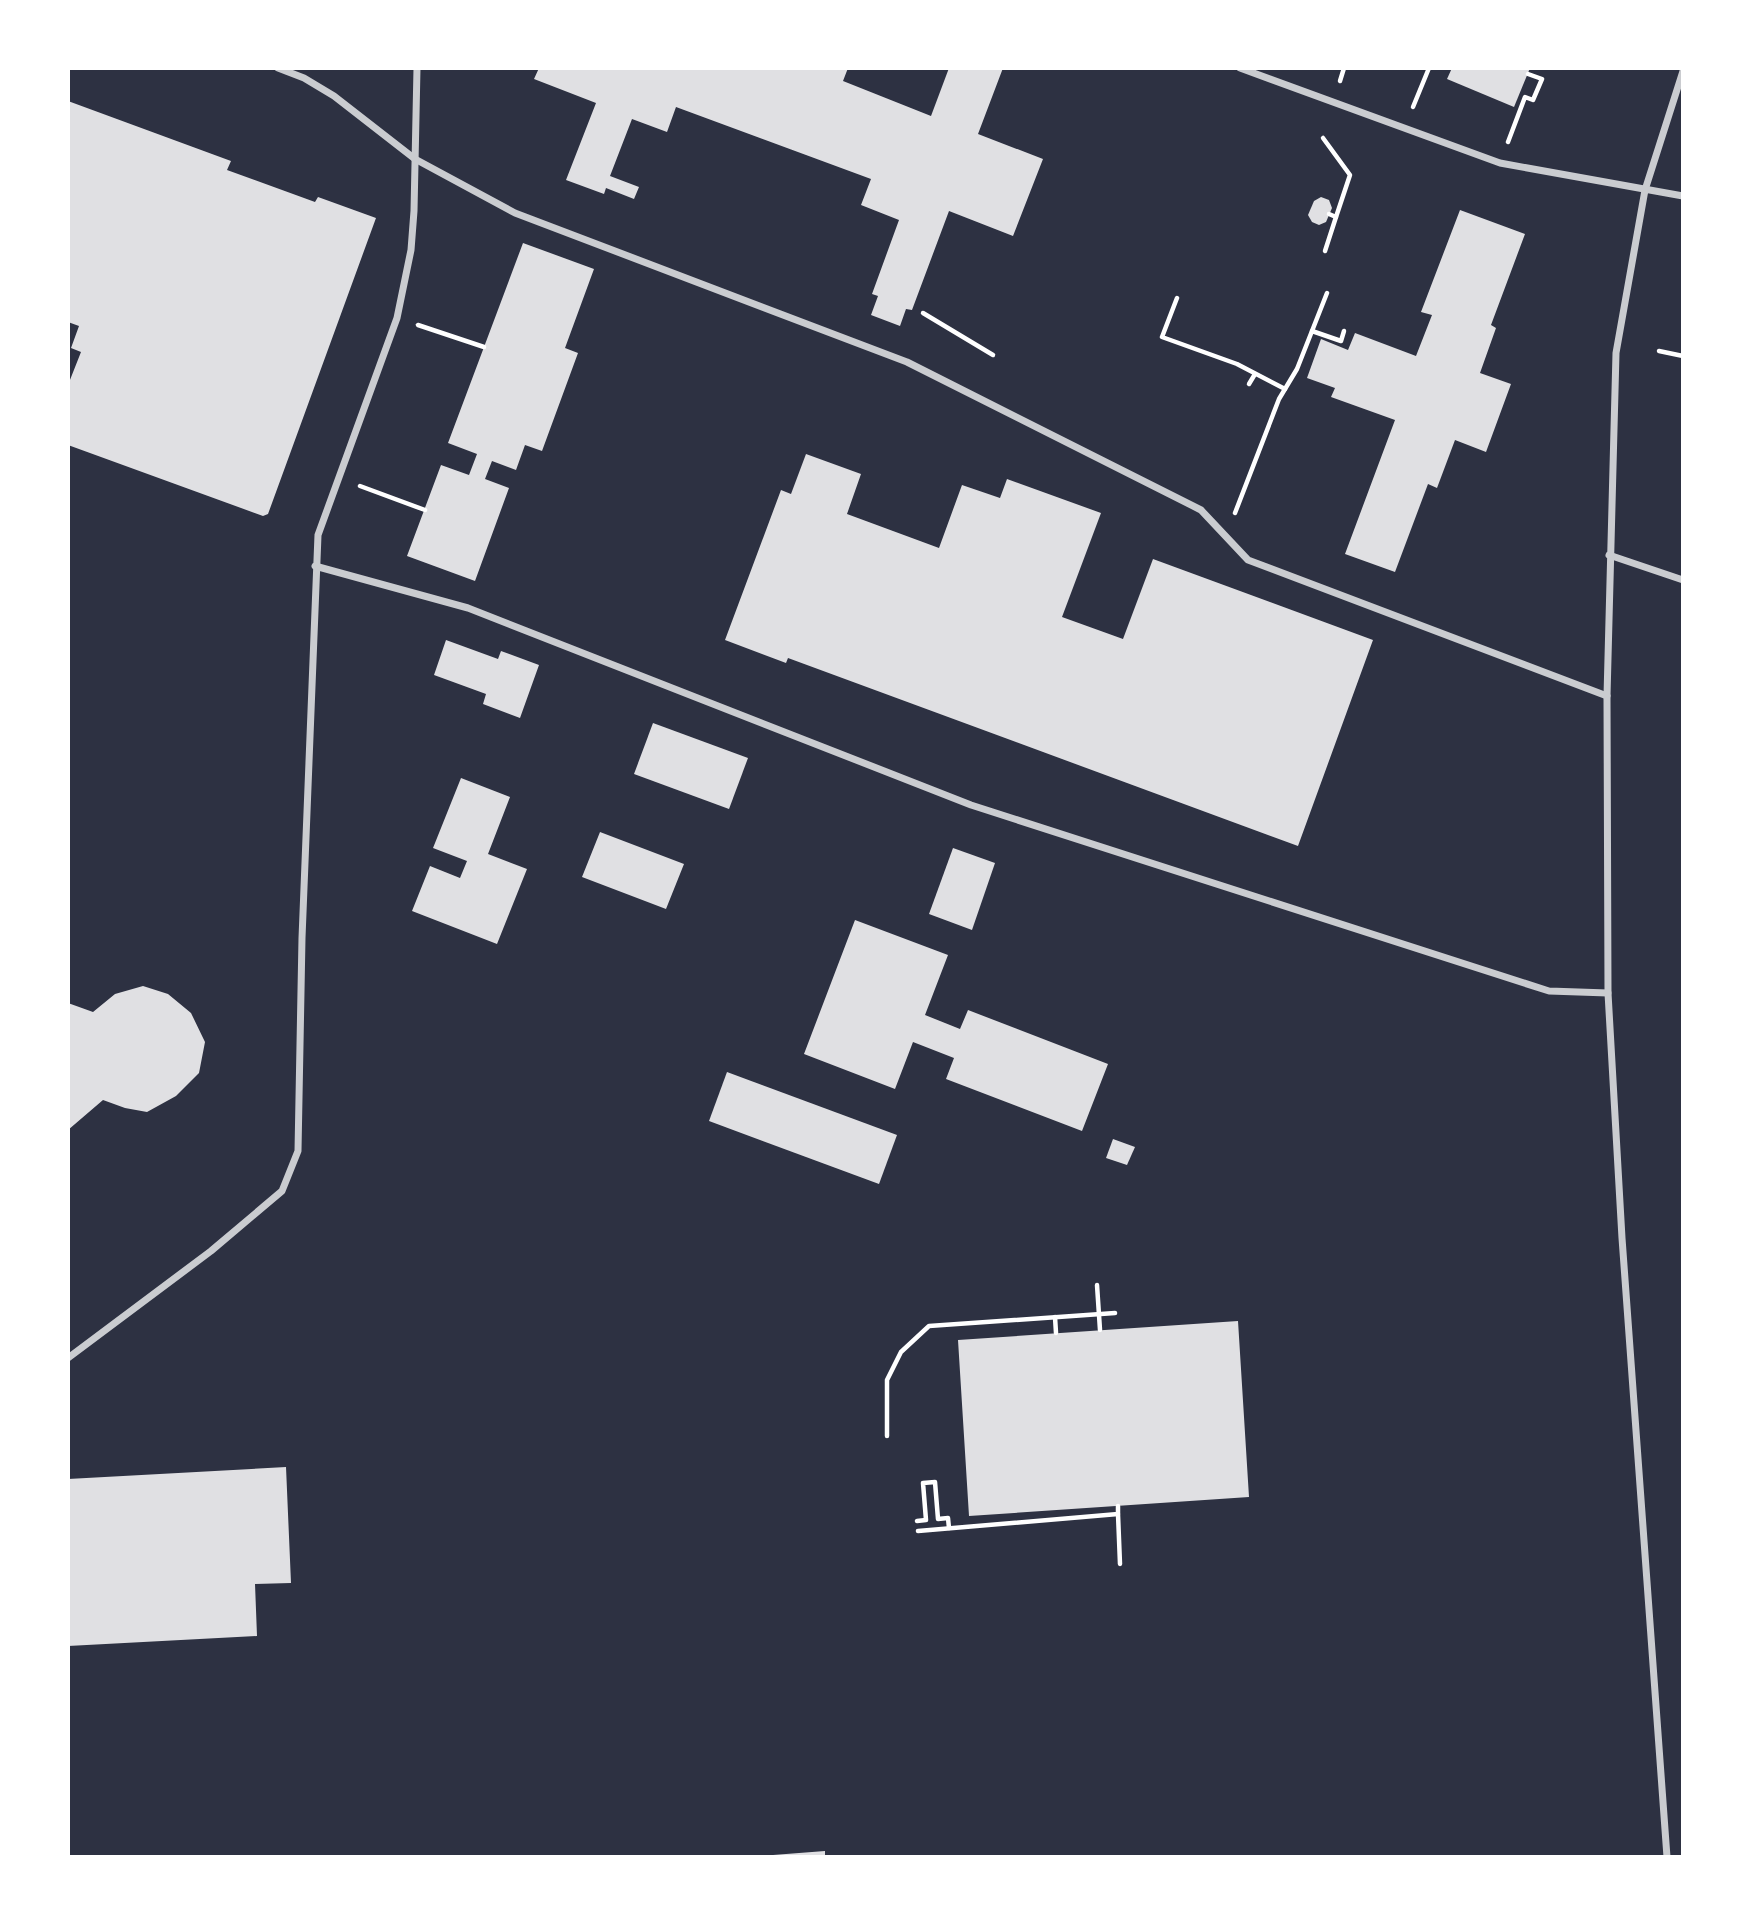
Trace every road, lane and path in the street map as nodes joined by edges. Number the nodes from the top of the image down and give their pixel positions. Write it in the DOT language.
graph roads {
  1 [pos="278,68"];
  2 [pos="417,68"];
  3 [pos="1240,68"];
  4 [pos="1429,68"];
  5 [pos="1683,71"];
  6 [pos="1528,74"];
  7 [pos="1423,82"];
  8 [pos="1323,138"];
  9 [pos="415,159"];
  10 [pos="1500,163"];
  11 [pos="1646,190"];
  12 [pos="1683,196"];
  13 [pos="1329,214"];
  14 [pos="1336,217"];
  15 [pos="1325,251"];
  16 [pos="1326,293"];
  17 [pos="1177,298"];
  18 [pos="923,313"];
  19 [pos="397,318"];
  20 [pos="1312,331"];
  21 [pos="1345,331"];
  22 [pos="484,347"];
  23 [pos="1659,351"];
  24 [pos="993,355"];
  25 [pos="1683,356"];
  26 [pos="1255,373"];
  27 [pos="1249,384"];
  28 [pos="1285,389"];
  29 [pos="338,478"];
  30 [pos="425,510"];
  31 [pos="1226,537"];
  32 [pos="1609,555"];
  33 [pos="315,566"];
  34 [pos="1683,580"];
  35 [pos="1607,696"];
  36 [pos="1608,993"];
  37 [pos="1097,1285"];
  38 [pos="1115,1313"];
  39 [pos="1099,1314"];
  40 [pos="1055,1317"];
  41 [pos="1100,1330"];
  42 [pos="1056,1333"];
  43 [pos="68,1357"];
  44 [pos="887,1436"];
  45 [pos="1118,1506"];
  46 [pos="1118,1514"];
  47 [pos="917,1521"];
  48 [pos="949,1528"];
  49 [pos="918,1531"];
  50 [pos="1120,1564"];
  51 [pos="1667,1857"];
  1 -- 9 [label="street"];
  2 -- 9 [label="street"];
  3 -- 10 [label="street"];
  4 -- 7 [label="path"];
  5 -- 11 [label="street"];
  6 -- 10 [label="path"];
  8 -- 14 [label="path"];
  9 -- 19 [label="street"];
  9 -- 31 [label="street"];
  10 -- 11 [label="street"];
  11 -- 12 [label="street"];
  11 -- 32 [label="street"];
  13 -- 14 [label="path"];
  14 -- 15 [label="path"];
  16 -- 20 [label="path"];
  17 -- 26 [label="path"];
  18 -- 24 [label="path"];
  19 -- 22 [label="path"];
  19 -- 29 [label="street"];
  20 -- 21 [label="path"];
  20 -- 28 [label="path"];
  23 -- 25 [label="path"];
  26 -- 27 [label="path"];
  26 -- 28 [label="path"];
  28 -- 31 [label="path"];
  29 -- 30 [label="path"];
  29 -- 33 [label="street"];
  31 -- 35 [label="street"];
  32 -- 34 [label="street"];
  32 -- 35 [label="street"];
  33 -- 36 [label="street"];
  33 -- 43 [label="street"];
  35 -- 36 [label="street"];
  36 -- 51 [label="street"];
  37 -- 39 [label="path"];
  38 -- 39 [label="path"];
  39 -- 40 [label="path"];
  39 -- 41 [label="path"];
  40 -- 42 [label="path"];
  40 -- 44 [label="path"];
  45 -- 46 [label="path"];
  46 -- 48 [label="path"];
  46 -- 50 [label="path"];
  47 -- 48 [label="path"];
  48 -- 49 [label="path"];
}
